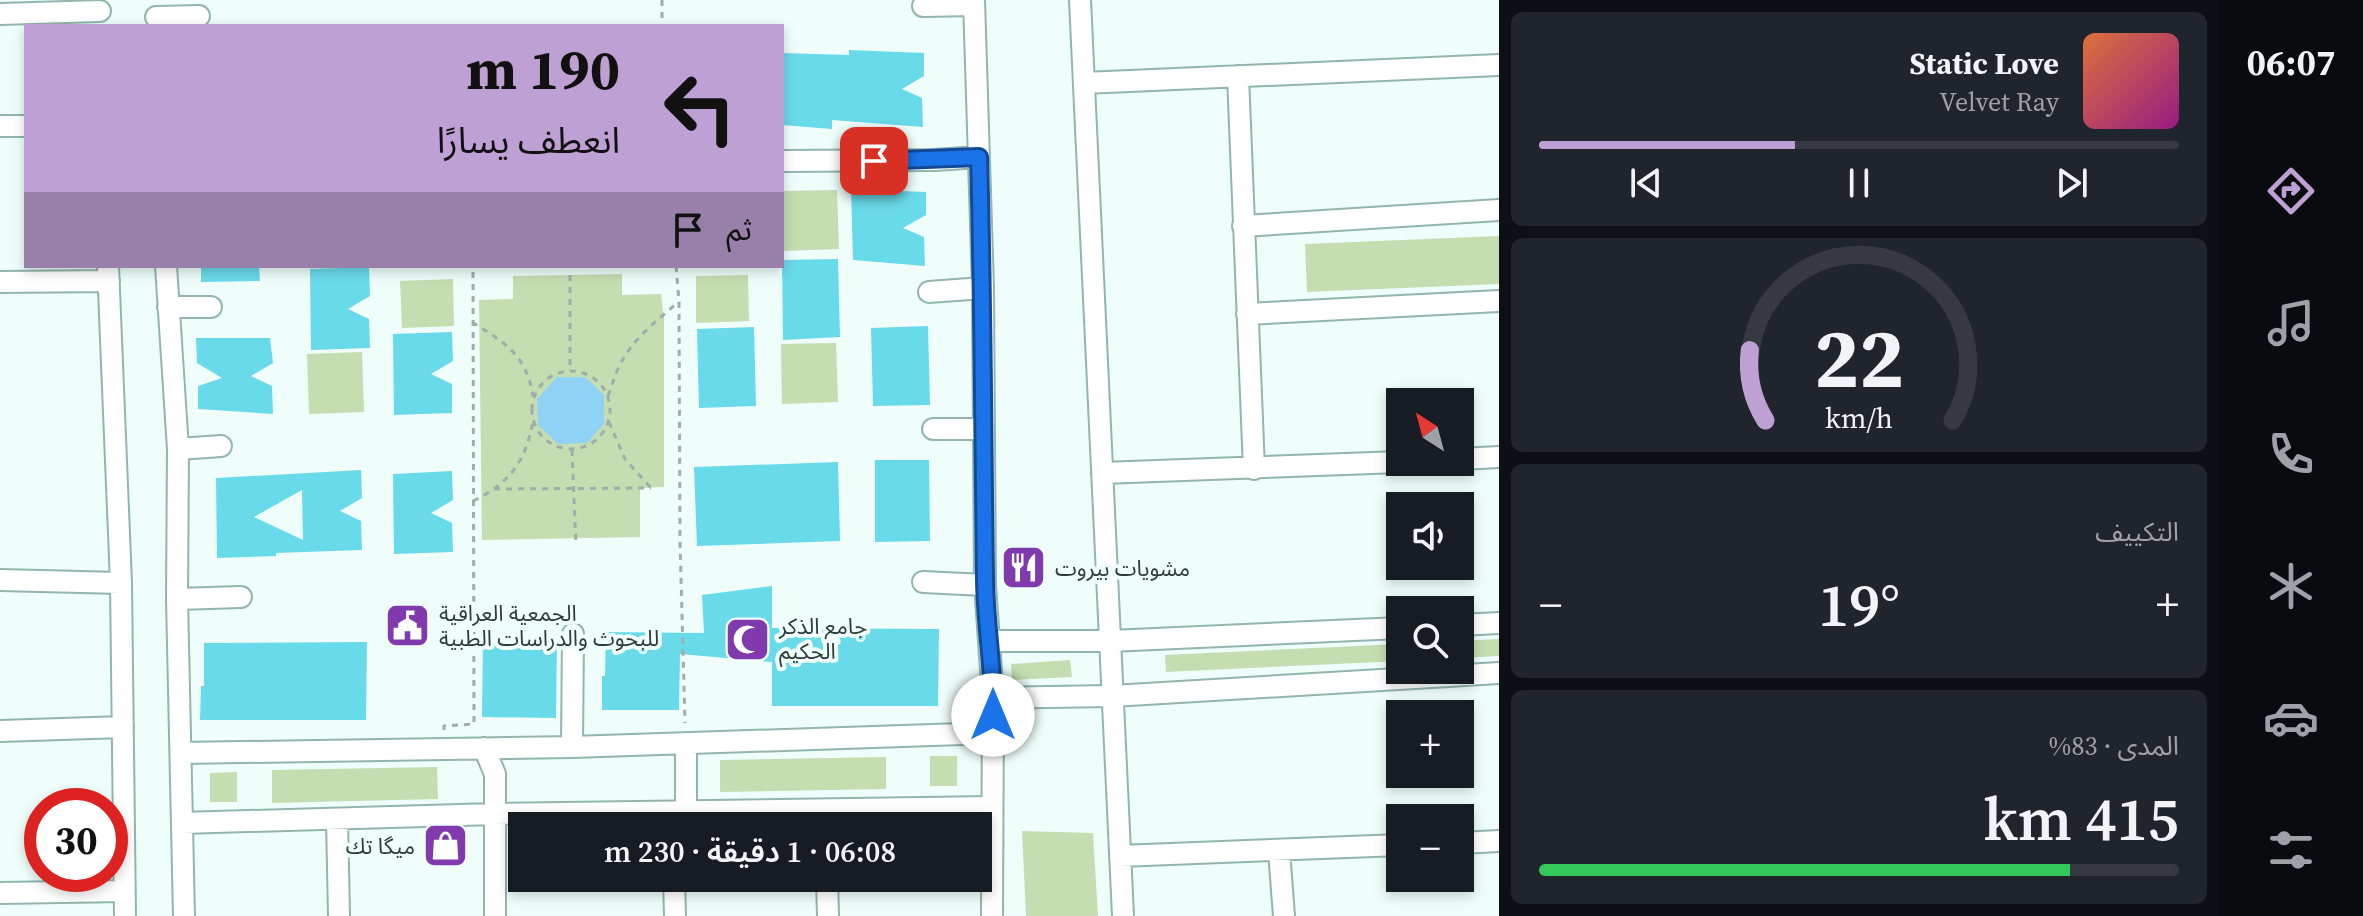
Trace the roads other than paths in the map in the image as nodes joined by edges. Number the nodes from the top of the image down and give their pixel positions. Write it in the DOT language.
graph roads {
  1 [pos="1080,0"];
  2 [pos="974,3"];
  3 [pos="923,6"];
  4 [pos="101,12"];
  5 [pos="0,14"];
  6 [pos="156,14"];
  7 [pos="199,16"];
  8 [pos="1499,65"];
  9 [pos="1238,76"];
  10 [pos="1084,83"];
  11 [pos="0,126"];
  12 [pos="24,126"];
  13 [pos="979,157"];
  14 [pos="784,161"];
  15 [pos="1499,210"];
  16 [pos="1243,226"];
  17 [pos="166,268"];
  18 [pos="109,273"];
  19 [pos="0,282"];
  20 [pos="983,288"];
  21 [pos="929,292"];
  22 [pos="1499,301"];
  23 [pos="168,307"];
  24 [pos="211,307"];
  25 [pos="1247,314"];
  26 [pos="933,429"];
  27 [pos="983,429"];
  28 [pos="221,446"];
  29 [pos="178,449"];
  30 [pos="1499,457"];
  31 [pos="1474,458"];
  32 [pos="1386,463"];
  33 [pos="1254,469"];
  34 [pos="1102,473"];
  35 [pos="0,580"];
  36 [pos="923,582"];
  37 [pos="121,583"];
  38 [pos="985,585"];
  39 [pos="241,597"];
  40 [pos="177,599"];
  41 [pos="1499,623"];
  42 [pos="1474,624"];
  43 [pos="1386,629"];
  44 [pos="573,634"];
  45 [pos="991,641"];
  46 [pos="1110,641"];
  47 [pos="1499,673"];
  48 [pos="1112,696"];
  49 [pos="993,698"];
  50 [pos="123,727"];
  51 [pos="0,731"];
  52 [pos="992,733"];
  53 [pos="686,743"];
  54 [pos="572,747"];
  55 [pos="484,748"];
  56 [pos="181,753"];
  57 [pos="123,788"];
  58 [pos="992,807"];
  59 [pos="678,812"];
  60 [pos="917,812"];
  61 [pos="494,814"];
  62 [pos="508,814"];
  63 [pos="337,819"];
  64 [pos="182,823"];
  65 [pos="1499,841"];
  66 [pos="1474,842"];
  67 [pos="1386,846"];
  68 [pos="1279,851"];
  69 [pos="1120,856"];
  70 [pos="62,892"];
  71 [pos="124,892"];
  72 [pos="674,892"];
  73 [pos="827,892"];
  74 [pos="0,893"];
  75 [pos="125,916"];
  76 [pos="184,916"];
  77 [pos="339,916"];
  78 [pos="495,916"];
  79 [pos="675,916"];
  80 [pos="828,916"];
  81 [pos="992,916"];
  82 [pos="1123,916"];
  83 [pos="1284,916"];
  1 -- 10 [label="street"];
  2 -- 3 [label="street"];
  2 -- 13 [label="street"];
  4 -- 5 [label="street"];
  6 -- 7 [label="street"];
  8 -- 9 [label="street"];
  9 -- 10 [label="street"];
  9 -- 16 [label="street"];
  10 -- 34 [label="street"];
  11 -- 12 [label="street"];
  13 -- 14 [label="street"];
  13 -- 20 [label="street"];
  15 -- 16 [label="street"];
  16 -- 25 [label="street"];
  17 -- 23 [label="street"];
  18 -- 19 [label="street"];
  18 -- 37 [label="street"];
  20 -- 21 [label="street"];
  20 -- 27 [label="street"];
  22 -- 25 [label="street"];
  23 -- 24 [label="street"];
  23 -- 29 [label="street"];
  25 -- 33 [label="street"];
  26 -- 27 [label="street"];
  27 -- 38 [label="street"];
  28 -- 29 [label="street"];
  29 -- 40 [label="street"];
  30 -- 31 [label="street"];
  32 -- 33 [label="street"];
  33 -- 34 [label="street"];
  34 -- 46 [label="street"];
  35 -- 37 [label="street"];
  36 -- 38 [label="street"];
  37 -- 50 [label="street"];
  38 -- 45 [label="street"];
  39 -- 40 [label="street"];
  40 -- 56 [label="street"];
  41 -- 42 [label="street"];
  43 -- 46 [label="street"];
  44 -- 54 [label="street"];
  45 -- 46 [label="street"];
  45 -- 49 [label="street"];
  46 -- 48 [label="street"];
  47 -- 48 [label="street"];
  48 -- 49 [label="street"];
  48 -- 69 [label="street"];
  49 -- 52 [label="street"];
  50 -- 51 [label="street"];
  50 -- 57 [label="street"];
  52 -- 53 [label="street"];
  52 -- 58 [label="street"];
  53 -- 54 [label="street"];
  53 -- 59 [label="street"];
  54 -- 55 [label="street"];
  55 -- 56 [label="street"];
  55 -- 61 [label="street"];
  56 -- 64 [label="street"];
  58 -- 60 [label="street"];
  58 -- 81 [label="street"];
  61 -- 62 [label="street"];
  61 -- 63 [label="street"];
  61 -- 78 [label="street"];
  63 -- 64 [label="street"];
  63 -- 77 [label="street"];
  64 -- 76 [label="street"];
  65 -- 66 [label="street"];
  67 -- 68 [label="street"];
  68 -- 69 [label="street"];
  68 -- 83 [label="street"];
  69 -- 82 [label="street"];
  70 -- 74 [label="street"];
  71 -- 75 [label="street"];
  72 -- 79 [label="street"];
  73 -- 80 [label="street"];
}
